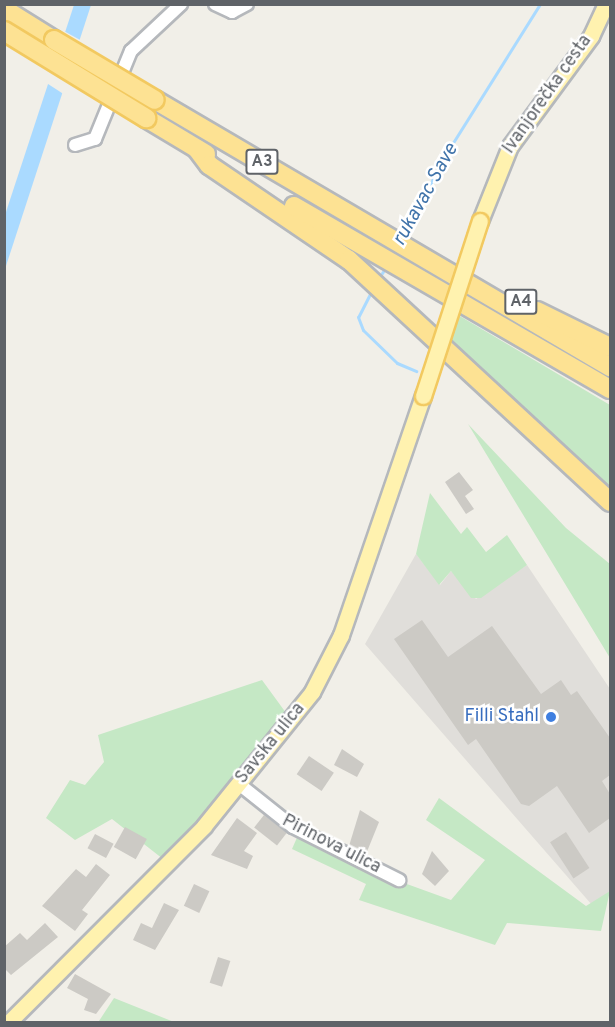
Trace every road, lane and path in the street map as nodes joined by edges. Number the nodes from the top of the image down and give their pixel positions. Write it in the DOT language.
graph roads {
  1 [pos="181,4"];
  2 [pos="215,4"];
  3 [pos="247,4"];
  4 [pos="606,4"];
  5 [pos="4,9"];
  6 [pos="4,31"];
  7 [pos="75,144"];
  8 [pos="197,149"];
  9 [pos="432,257"];
  10 [pos="610,347"];
  11 [pos="610,367"];
  12 [pos="610,389"];
  13 [pos="423,396"];
  14 [pos="610,502"];
  15 [pos="239,784"];
  16 [pos="399,880"];
  17 [pos="9,1023"];
  1 -- 7 [label="street"];
  2 -- 3 [label="street"];
  4 -- 13 [label="main road, Ivanjorečka cesta, bridge"];
  5 -- 9 [label="highway, A3, bridge"];
  6 -- 8 [label="highway, A3, bridge"];
  8 -- 12 [label="highway, A3"];
  8 -- 14 [label="highway"];
  9 -- 10 [label="highway, A4"];
  9 -- 11 [label="highway, A3"];
  13 -- 15 [label="main road, Savska ulica"];
  15 -- 16 [label="street, Pirinova ulica"];
  15 -- 17 [label="main road, Savska ulica"];
}
